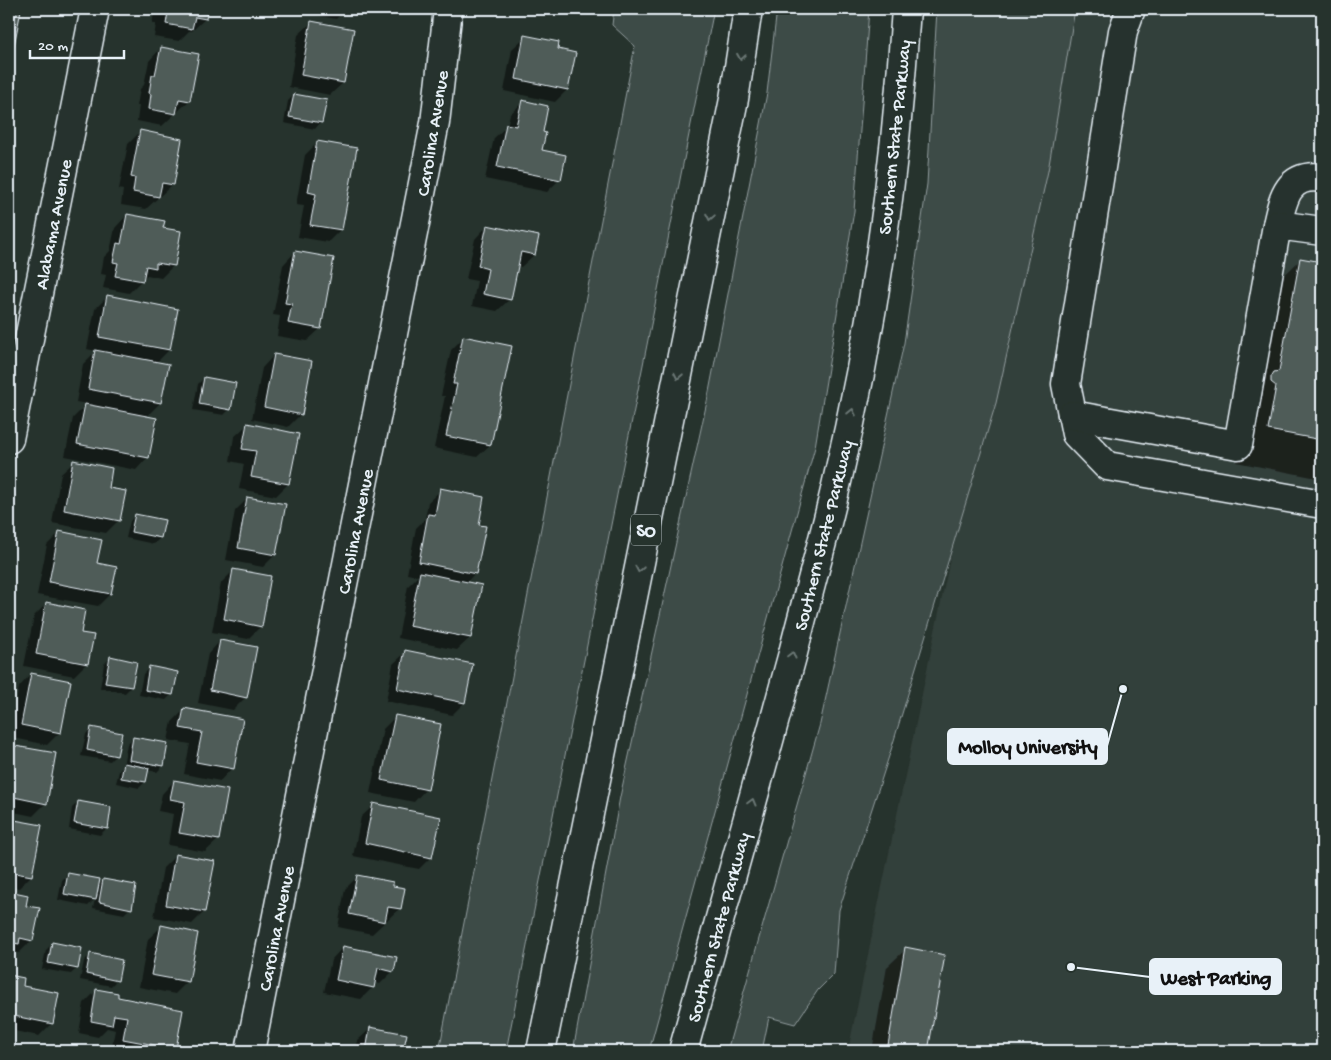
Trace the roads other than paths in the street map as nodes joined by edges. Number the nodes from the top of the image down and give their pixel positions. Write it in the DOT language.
graph roads {
  1 [pos="95,9"];
  2 [pos="448,9"];
  3 [pos="748,9"];
  4 [pos="906,9"];
  5 [pos="1131,9"];
  6 [pos="1322,178"];
  7 [pos="1278,225"];
  8 [pos="1322,231"];
  9 [pos="1072,415"];
  10 [pos="9,440"];
  11 [pos="1322,504"];
  12 [pos="250,1051"];
  13 [pos="541,1051"];
  14 [pos="683,1051"];
  1 -- 10 [label="main road, Alabama Avenue"];
  2 -- 12 [label="main road, Carolina Avenue"];
  3 -- 13 [label="main road, SO, one-way"];
  14 -- 4 [label="main road, Southern State Parkway, one-way"];
  5 -- 9 [label="main road"];
  6 -- 7 [label="main road"];
  7 -- 8 [label="main road"];
  7 -- 9 [label="main road"];
  9 -- 11 [label="main road"];
}
